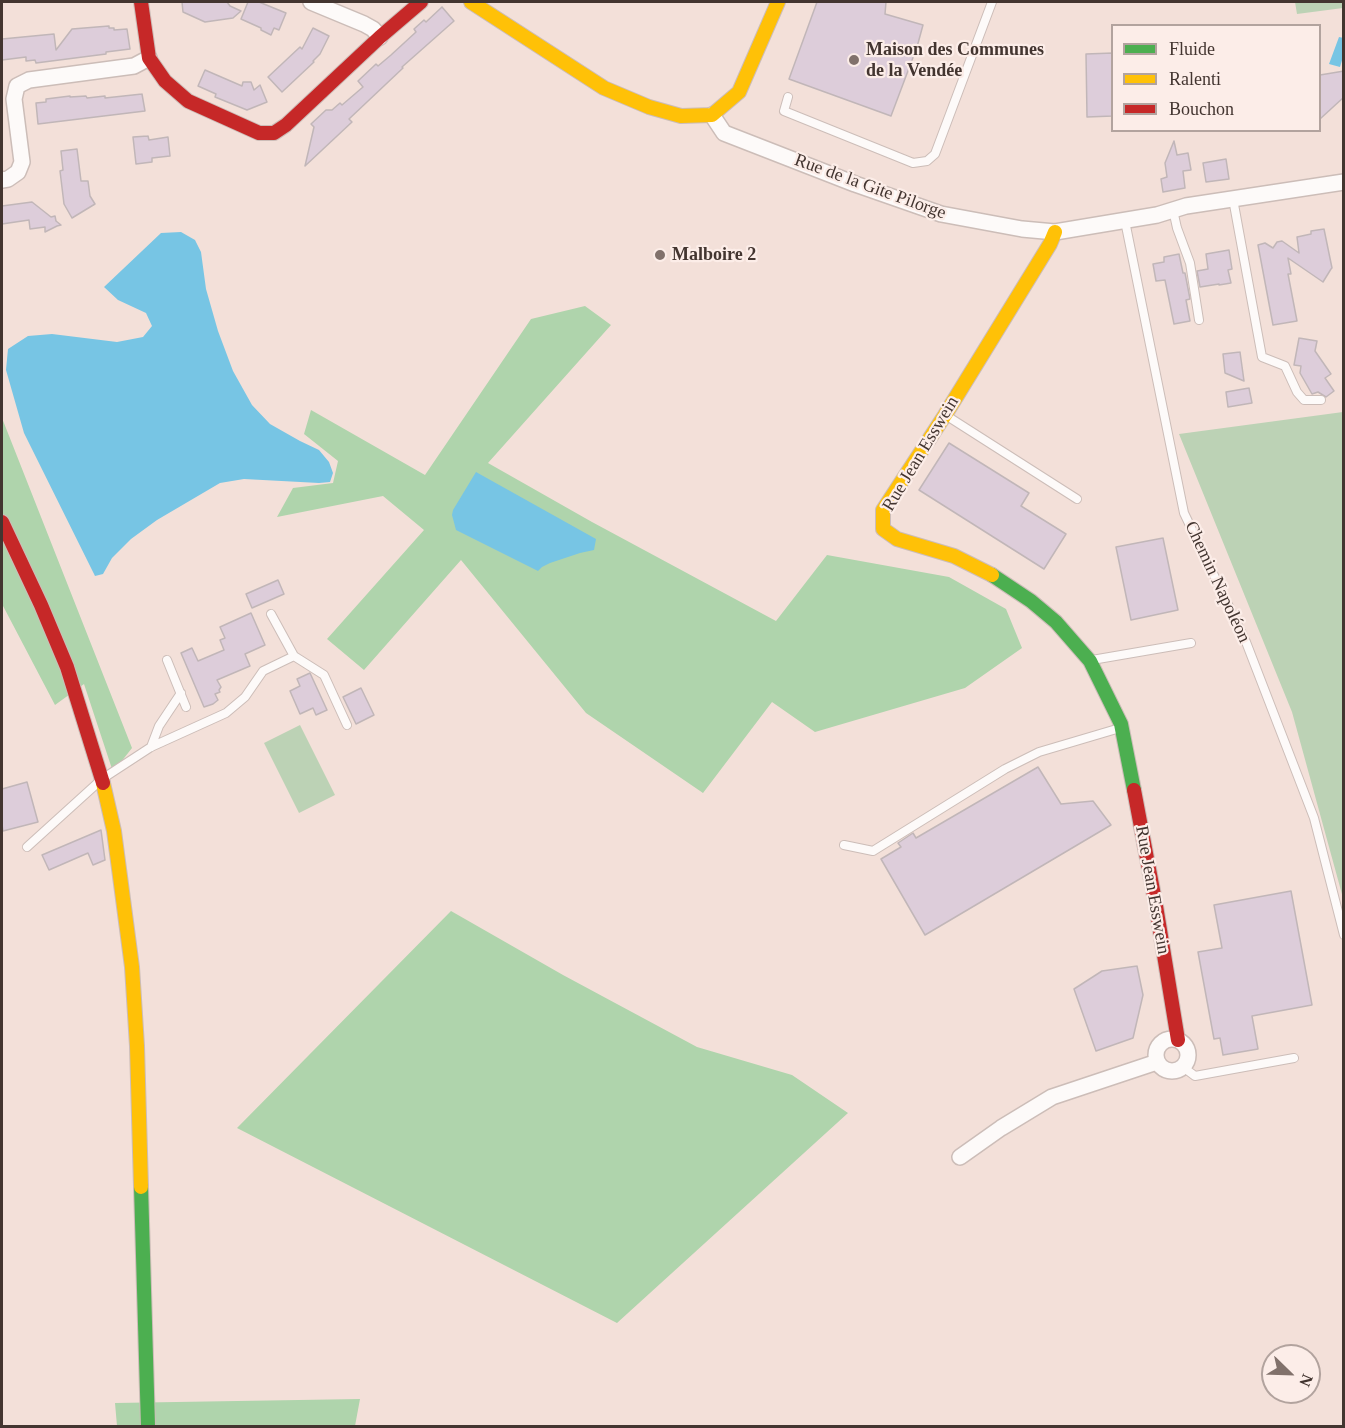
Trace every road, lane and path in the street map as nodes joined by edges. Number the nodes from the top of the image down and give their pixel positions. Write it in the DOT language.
graph roads {
  1 [pos="141,2"];
  2 [pos="311,2"];
  3 [pos="421,2"];
  4 [pos="471,2"];
  5 [pos="778,2"];
  6 [pos="993,2"];
  7 [pos="380,37"];
  8 [pos="149,58"];
  9 [pos="789,96"];
  10 [pos="712,115"];
  11 [pos="2,180"];
  12 [pos="1344,183"];
  13 [pos="1233,198"];
  14 [pos="1173,210"];
  15 [pos="1125,220"];
  16 [pos="1055,232"];
  17 [pos="1200,320"];
  18 [pos="1321,400"];
  19 [pos="945,415"];
  20 [pos="1077,499"];
  21 [pos="2,522"];
  22 [pos="271,614"];
  23 [pos="1191,643"];
  24 [pos="294,656"];
  25 [pos="168,660"];
  26 [pos="1090,661"];
  27 [pos="182,693"];
  28 [pos="186,707"];
  29 [pos="347,725"];
  30 [pos="1122,728"];
  31 [pos="151,747"];
  32 [pos="102,779"];
  33 [pos="844,845"];
  34 [pos="27,847"];
  35 [pos="1344,935"];
  36 [pos="1178,1040"];
  37 [pos="1294,1058"];
  38 [pos="1157,1062"];
  39 [pos="1183,1067"];
  40 [pos="960,1157"];
  41 [pos="148,1426"];
  1 -- 8 [label="street"];
  2 -- 7 [label="street"];
  3 -- 7 [label="street"];
  4 -- 10 [label="street"];
  5 -- 10 [label="street"];
  6 -- 9 [label="lane"];
  7 -- 8 [label="street"];
  8 -- 11 [label="street"];
  10 -- 16 [label="street, Rue de la Gite Pilorge"];
  12 -- 13 [label="street, Rue de la Gite Pilorge"];
  13 -- 14 [label="street, Rue de la Gite Pilorge"];
  13 -- 18 [label="lane"];
  14 -- 15 [label="street, Rue de la Gite Pilorge"];
  14 -- 17 [label="lane"];
  15 -- 16 [label="street, Rue de la Gite Pilorge"];
  15 -- 35 [label="lane, Chemin Napoléon"];
  16 -- 19 [label="street, Rue Jean Esswein"];
  19 -- 20 [label="lane"];
  19 -- 26 [label="street, Rue Jean Esswein"];
  21 -- 32 [label="street"];
  22 -- 24 [label="lane"];
  23 -- 26 [label="lane"];
  24 -- 29 [label="lane"];
  24 -- 31 [label="lane"];
  25 -- 27 [label="lane"];
  26 -- 30 [label="street, Rue Jean Esswein"];
  27 -- 28 [label="lane"];
  27 -- 31 [label="lane"];
  30 -- 33 [label="lane"];
  30 -- 36 [label="street, Rue Jean Esswein"];
  31 -- 32 [label="lane"];
  32 -- 34 [label="lane"];
  32 -- 41 [label="street"];
  36 -- 38 [label="street"];
  36 -- 39 [label="street"];
  37 -- 39 [label="lane"];
  38 -- 39 [label="street"];
  38 -- 40 [label="street"];
}
